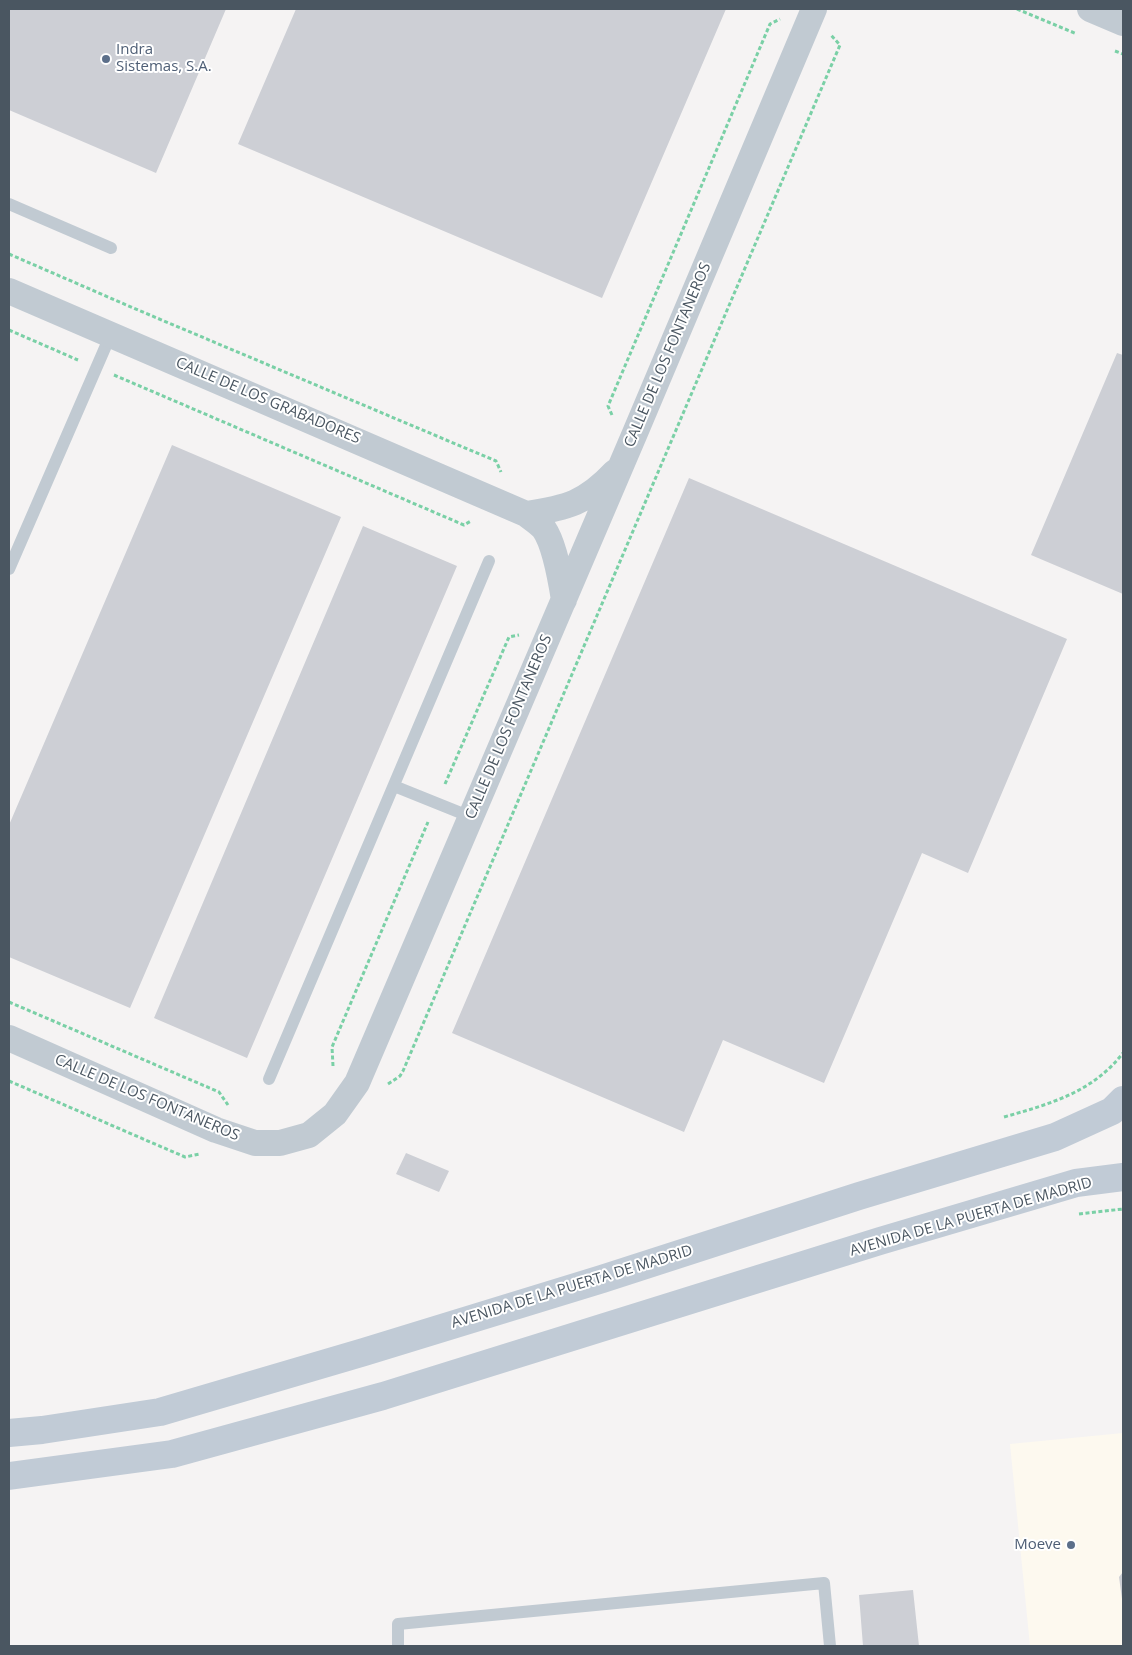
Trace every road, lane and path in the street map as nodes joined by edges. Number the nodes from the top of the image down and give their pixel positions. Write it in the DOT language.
graph roads {
  1 [pos="1017,9"];
  2 [pos="1090,9"];
  3 [pos="784,18"];
  4 [pos="821,19"];
  5 [pos="1123,23"];
  6 [pos="1079,35"];
  7 [pos="1114,51"];
  8 [pos="1123,54"];
  9 [pos="9,204"];
  10 [pos="111,248"];
  11 [pos="9,254"];
  12 [pos="9,290"];
  13 [pos="9,330"];
  14 [pos="111,334"];
  15 [pos="96,368"];
  16 [pos="614,419"];
  17 [pos="622,464"];
  18 [pos="503,476"];
  19 [pos="526,514"];
  20 [pos="472,521"];
  21 [pos="489,562"];
  22 [pos="9,569"];
  23 [pos="564,600"];
  24 [pos="524,633"];
  25 [pos="394,786"];
  26 [pos="437,803"];
  27 [pos="471,817"];
  28 [pos="9,1002"];
  29 [pos="9,1038"];
  30 [pos="1123,1053"];
  31 [pos="333,1070"];
  32 [pos="400,1076"];
  33 [pos="269,1079"];
  34 [pos="1123,1100"];
  35 [pos="235,1108"];
  36 [pos="1004,1117"];
  37 [pos="1123,1177"];
  38 [pos="1123,1210"];
  39 [pos="1073,1215"];
  40 [pos="9,1433"];
  41 [pos="9,1476"];
  42 [pos="398,1646"];
  43 [pos="830,1646"];
  1 -- 6 [label="path"];
  2 -- 5 [label="street"];
  3 -- 16 [label="path"];
  4 -- 17 [label="street, CALLE DE LOS FONTANEROS"];
  4 -- 32 [label="path"];
  7 -- 8 [label="path"];
  9 -- 10 [label="lane"];
  11 -- 18 [label="path"];
  12 -- 14 [label="street, CALLE DE LOS GRABADORES"];
  13 -- 15 [label="path"];
  14 -- 15 [label="lane"];
  14 -- 19 [label="street, CALLE DE LOS GRABADORES"];
  15 -- 20 [label="path"];
  15 -- 22 [label="lane"];
  17 -- 19 [label="street"];
  17 -- 23 [label="street, CALLE DE LOS FONTANEROS"];
  19 -- 23 [label="street, CALLE DE LOS GRABADORES"];
  21 -- 25 [label="lane"];
  23 -- 27 [label="street, CALLE DE LOS FONTANEROS"];
  24 -- 26 [label="path"];
  25 -- 26 [label="lane"];
  25 -- 33 [label="lane"];
  26 -- 27 [label="lane"];
  26 -- 31 [label="path"];
  27 -- 29 [label="street, CALLE DE LOS FONTANEROS"];
  28 -- 35 [label="path"];
  30 -- 36 [label="path"];
  34 -- 40 [label="street, AVENIDA DE LA PUERTA DE MADRID"];
  37 -- 41 [label="street, AVENIDA DE LA PUERTA DE MADRID"];
  38 -- 39 [label="path"];
  42 -- 43 [label="lane"];
}
